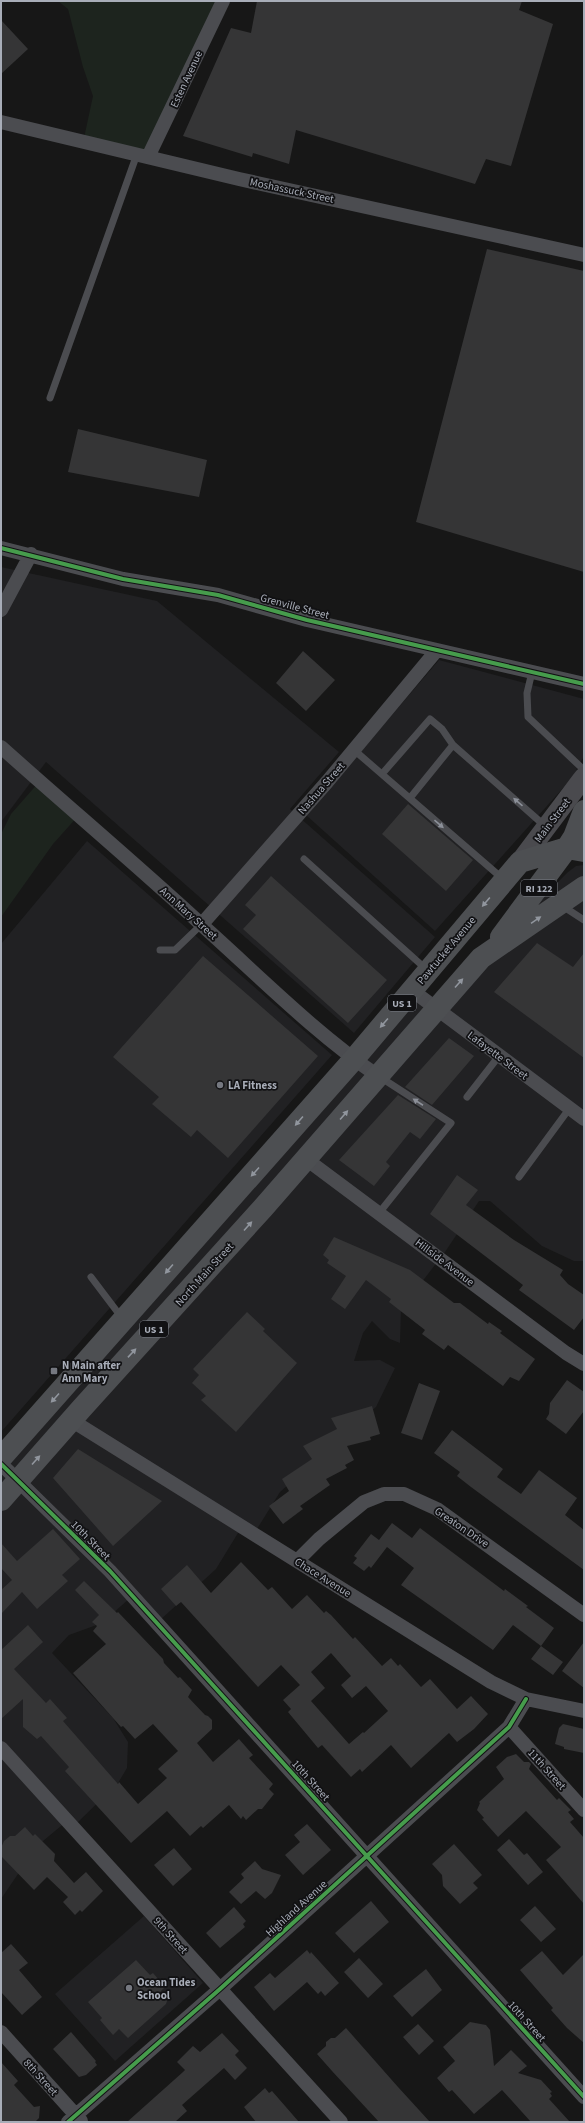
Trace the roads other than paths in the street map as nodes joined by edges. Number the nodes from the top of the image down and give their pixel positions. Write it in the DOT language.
graph roads {
  1 [pos="223,1"];
  2 [pos="1,122"];
  3 [pos="143,155"];
  4 [pos="584,254"];
  5 [pos="50,398"];
  6 [pos="1,548"];
  7 [pos="31,554"];
  8 [pos="1,610"];
  9 [pos="437,650"];
  10 [pos="532,672"];
  11 [pos="584,684"];
  12 [pos="453,746"];
  13 [pos="1,747"];
  14 [pos="354,750"];
  15 [pos="584,770"];
  16 [pos="382,774"];
  17 [pos="584,777"];
  18 [pos="410,798"];
  19 [pos="584,811"];
  20 [pos="547,827"];
  21 [pos="576,849"];
  22 [pos="304,860"];
  23 [pos="520,862"];
  24 [pos="504,881"];
  25 [pos="584,887"];
  26 [pos="559,904"];
  27 [pos="584,920"];
  28 [pos="202,924"];
  29 [pos="160,950"];
  30 [pos="481,958"];
  31 [pos="428,972"];
  32 [pos="413,991"];
  33 [pos="436,1008"];
  34 [pos="499,1056"];
  35 [pos="354,1059"];
  36 [pos="378,1076"];
  37 [pos="467,1097"];
  38 [pos="569,1109"];
  39 [pos="584,1120"];
  40 [pos="281,1142"];
  41 [pos="308,1157"];
  42 [pos="519,1177"];
  43 [pos="379,1213"];
  44 [pos="91,1277"];
  45 [pos="124,1320"];
  46 [pos="584,1364"];
  47 [pos="71,1420"];
  48 [pos="1,1458"];
  49 [pos="1,1464"];
  50 [pos="18,1480"];
  51 [pos="1,1500"];
  52 [pos="297,1561"];
  53 [pos="584,1615"];
  54 [pos="526,1699"];
  55 [pos="584,1711"];
  56 [pos="509,1727"];
  57 [pos="1,1748"];
  58 [pos="584,1810"];
  59 [pos="367,1855"];
  60 [pos="220,1989"];
  61 [pos="1,2032"];
  62 [pos="584,2097"];
  63 [pos="75,2120"];
  64 [pos="341,2122"];
  1 -- 3 [label="street, Esten Avenue"];
  2 -- 3 [label="street, Moshassuck Street"];
  3 -- 4 [label="street, Moshassuck Street"];
  3 -- 5 [label="lane"];
  6 -- 7 [label="street, Grenville Street"];
  7 -- 8 [label="street"];
  7 -- 9 [label="street, Grenville Street"];
  9 -- 10 [label="street, Grenville Street"];
  9 -- 14 [label="street, Nashua Street"];
  10 -- 11 [label="street, Grenville Street"];
  10 -- 15 [label="lane"];
  12 -- 16 [label="lane"];
  12 -- 18 [label="lane"];
  20 -- 12 [label="lane, one-way"];
  13 -- 28 [label="street, Ann Mary Street"];
  14 -- 16 [label="lane"];
  14 -- 28 [label="street, Nashua Street"];
  16 -- 18 [label="lane"];
  17 -- 20 [label="main road, Main Street"];
  18 -- 24 [label="lane, one-way"];
  19 -- 21 [label="main road, Main Street / RI 122"];
  20 -- 23 [label="main road, Main Street"];
  21 -- 23 [label="main road"];
  21 -- 30 [label="main road, Main Street / RI 122"];
  22 -- 31 [label="lane"];
  23 -- 24 [label="main road, Pawtucket Avenue / US 1"];
  24 -- 31 [label="main road, Pawtucket Avenue / US 1, one-way"];
  25 -- 26 [label="main road, US 1"];
  26 -- 27 [label="lane"];
  30 -- 26 [label="main road, US 1, one-way"];
  28 -- 29 [label="lane"];
  28 -- 35 [label="street, Ann Mary Street"];
  33 -- 30 [label="main road, US 1, one-way"];
  31 -- 32 [label="main road, Pawtucket Avenue / US 1"];
  32 -- 33 [label="street, Lafayette Street"];
  32 -- 35 [label="main road, Pawtucket Avenue / US 1, one-way"];
  33 -- 34 [label="street, Lafayette Street"];
  33 -- 36 [label="main road, US 1"];
  34 -- 37 [label="lane"];
  34 -- 38 [label="street, Lafayette Street"];
  35 -- 36 [label="street, Ann Mary Street"];
  35 -- 40 [label="main road, Pawtucket Avenue / US 1, one-way"];
  41 -- 36 [label="main road, US 1, one-way"];
  43 -- 36 [label="lane, one-way"];
  38 -- 39 [label="street, Lafayette Street"];
  38 -- 42 [label="lane"];
  40 -- 41 [label="main road"];
  40 -- 45 [label="main road, US 1, one-way"];
  41 -- 43 [label="street, Hillside Avenue"];
  47 -- 41 [label="main road, North Main Street / US 1, one-way"];
  43 -- 46 [label="street, Hillside Avenue"];
  44 -- 45 [label="lane"];
  45 -- 48 [label="main road, US 1, one-way"];
  50 -- 47 [label="main road, North Main Street / US 1, one-way"];
  47 -- 52 [label="street, Chace Avenue"];
  49 -- 50 [label="street, 10th Street"];
  50 -- 51 [label="main road, North Main Street / US 1"];
  50 -- 59 [label="street, 10th Street"];
  52 -- 53 [label="street, Greaton Drive"];
  52 -- 54 [label="street, Chace Avenue"];
  54 -- 55 [label="street, Chace Avenue"];
  54 -- 56 [label="street, Highland Avenue"];
  56 -- 58 [label="street, 11th Street"];
  56 -- 59 [label="street, Highland Avenue"];
  57 -- 60 [label="street, 9th Street"];
  59 -- 60 [label="street, Highland Avenue"];
  59 -- 62 [label="street, 10th Street"];
  60 -- 63 [label="street, Highland Avenue"];
  60 -- 64 [label="street, 9th Street"];
  61 -- 63 [label="street, 8th Street"];
}
